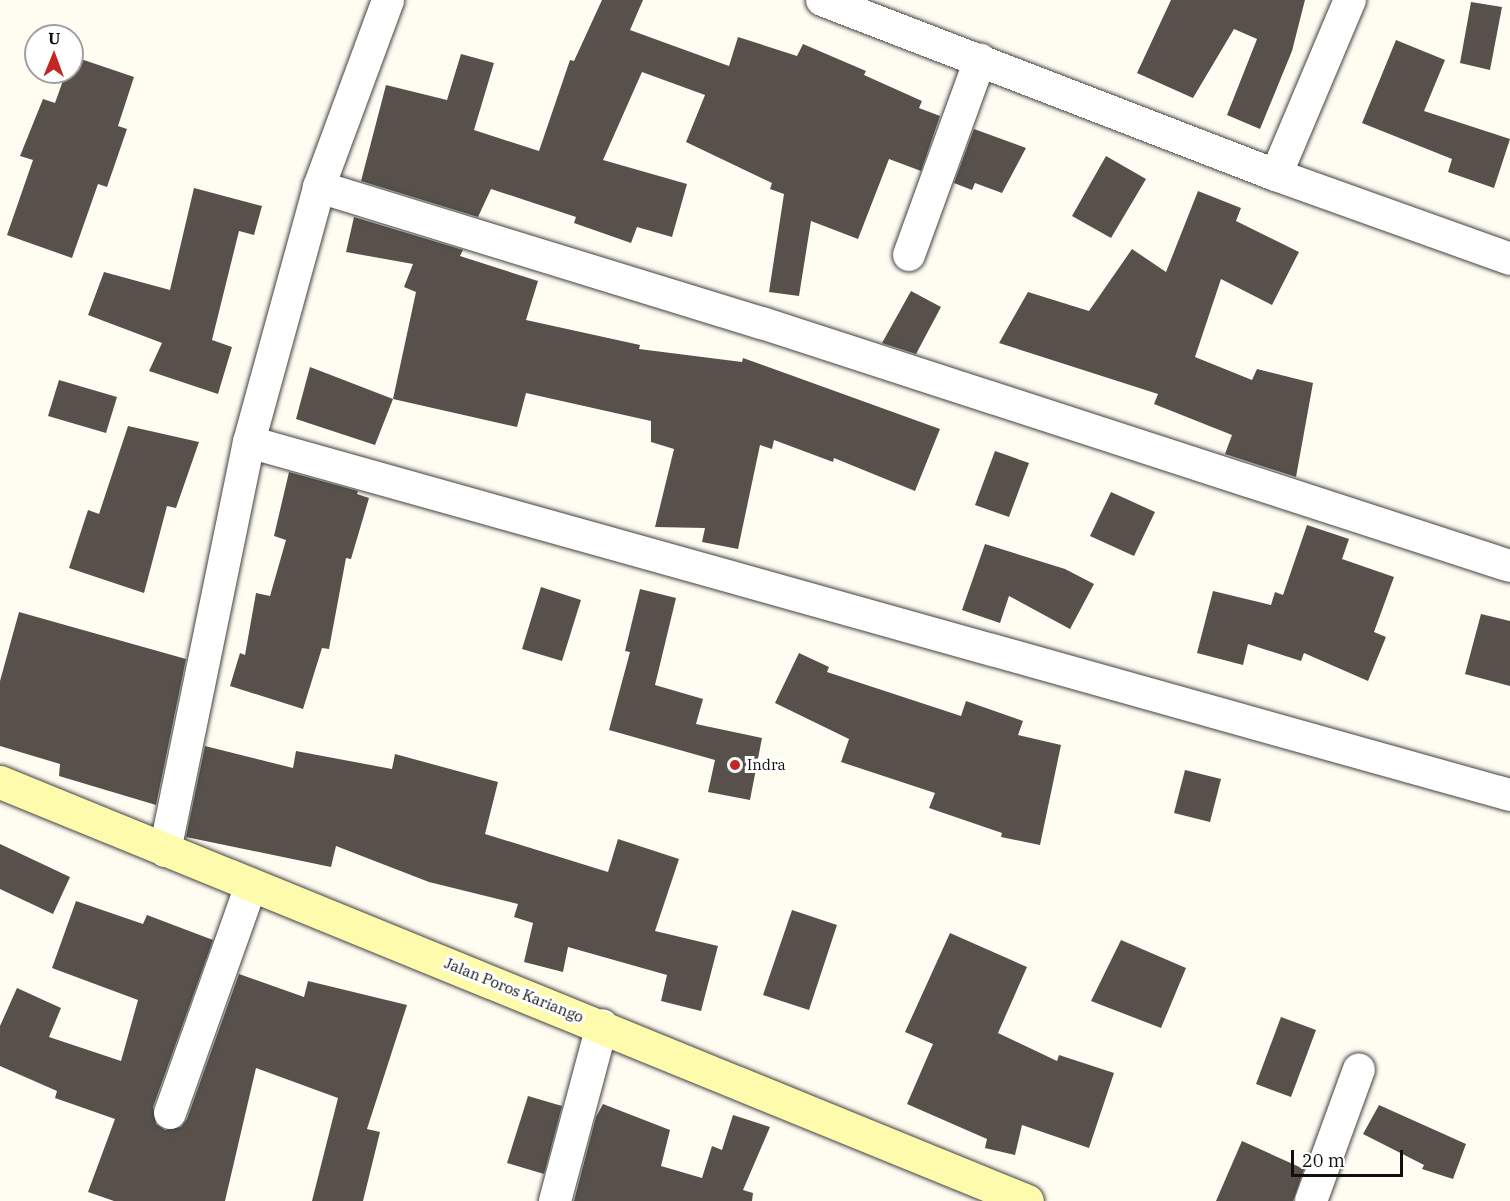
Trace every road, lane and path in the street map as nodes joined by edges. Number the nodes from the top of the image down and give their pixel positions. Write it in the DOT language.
graph roads {
  1 [pos="388,0"];
  2 [pos="822,0"];
  3 [pos="1350,0"];
  4 [pos="980,60"];
  5 [pos="1276,175"];
  6 [pos="319,187"];
  7 [pos="909,255"];
  8 [pos="1510,259"];
  9 [pos="249,442"];
  10 [pos="1510,566"];
  11 [pos="0,782"];
  12 [pos="1510,795"];
  13 [pos="165,851"];
  14 [pos="251,886"];
  15 [pos="602,1025"];
  16 [pos="1359,1069"];
  17 [pos="170,1113"];
  18 [pos="555,1201"];
  19 [pos="1027,1201"];
  20 [pos="1311,1201"];
  1 -- 6 [label="street"];
  2 -- 4 [label="street"];
  3 -- 5 [label="street"];
  4 -- 5 [label="street"];
  4 -- 7 [label="street"];
  5 -- 8 [label="street"];
  6 -- 9 [label="street"];
  6 -- 10 [label="street"];
  9 -- 12 [label="street"];
  9 -- 13 [label="street"];
  11 -- 13 [label="main road, Jalan Poros Kariango"];
  13 -- 14 [label="main road, Jalan Poros Kariango"];
  14 -- 15 [label="main road, Jalan Poros Kariango"];
  14 -- 17 [label="street"];
  15 -- 18 [label="street"];
  15 -- 19 [label="main road, Jalan Poros Kariango"];
  16 -- 20 [label="street"];
}
